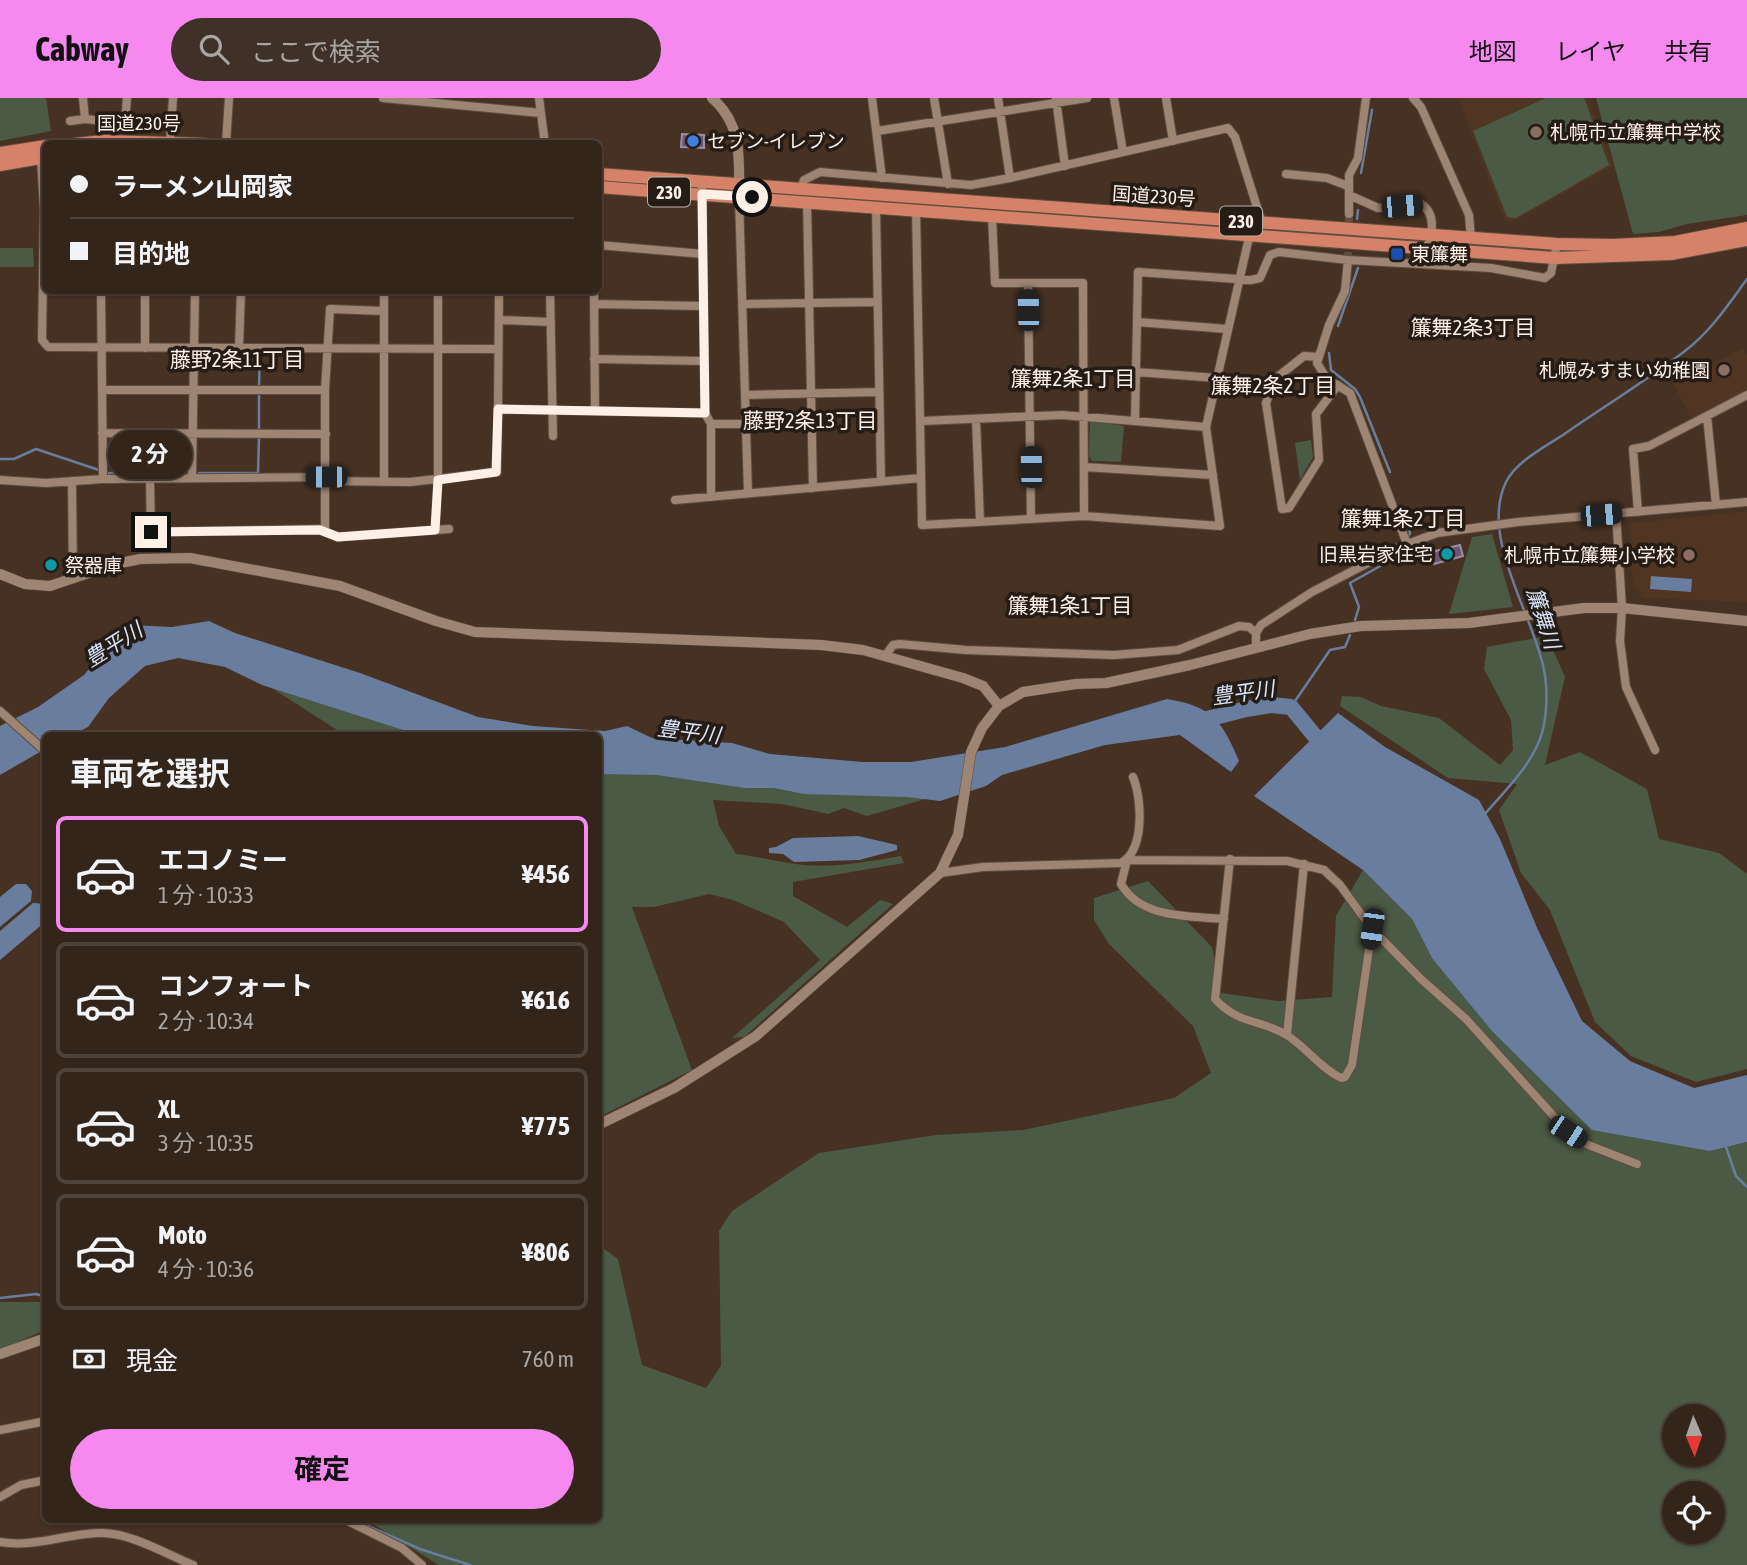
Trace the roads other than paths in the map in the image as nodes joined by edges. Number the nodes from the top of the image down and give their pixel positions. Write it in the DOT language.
graph roads {
  1 [pos="83,98"];
  2 [pos="127,98"];
  3 [pos="173,98"];
  4 [pos="229,98"];
  5 [pos="383,98"];
  6 [pos="539,98"];
  7 [pos="712,98"];
  8 [pos="872,98"];
  9 [pos="934,98"];
  10 [pos="998,98"];
  11 [pos="1087,98"];
  12 [pos="1114,98"];
  13 [pos="1166,98"];
  14 [pos="1366,98"];
  15 [pos="1413,98"];
  16 [pos="1056,100"];
  17 [pos="1000,112"];
  18 [pos="541,113"];
  19 [pos="85,118"];
  20 [pos="70,121"];
  21 [pos="937,122"];
  22 [pos="877,131"];
  23 [pos="170,140"];
  24 [pos="226,140"];
  25 [pos="544,140"];
  26 [pos="1173,141"];
  27 [pos="1123,152"];
  28 [pos="0,153"];
  29 [pos="42,154"];
  30 [pos="42,154"];
  31 [pos="0,165"];
  32 [pos="1065,166"];
  33 [pos="1286,174"];
  34 [pos="602,175"];
  35 [pos="883,178"];
  36 [pos="1010,178"];
  37 [pos="947,184"];
  38 [pos="602,187"];
  39 [pos="702,188"];
  40 [pos="739,190"];
  41 [pos="1348,191"];
  42 [pos="802,197"];
  43 [pos="876,207"];
  44 [pos="916,209"];
  45 [pos="1349,214"];
  46 [pos="992,215"];
  47 [pos="1257,223"];
  48 [pos="1432,235"];
  49 [pos="1744,235"];
  50 [pos="1249,237"];
  51 [pos="1471,238"];
  52 [pos="1557,244"];
  53 [pos="602,245"];
  54 [pos="1427,249"];
  55 [pos="1470,253"];
  56 [pos="703,254"];
  57 [pos="1555,258"];
  58 [pos="1348,260"];
  59 [pos="1240,279"];
  60 [pos="1028,283"];
  61 [pos="43,294"];
  62 [pos="101,294"];
  63 [pos="145,294"];
  64 [pos="195,294"];
  65 [pos="241,294"];
  66 [pos="384,294"];
  67 [pos="438,294"];
  68 [pos="499,294"];
  69 [pos="550,294"];
  70 [pos="594,294"];
  71 [pos="876,302"];
  72 [pos="809,303"];
  73 [pos="594,304"];
  74 [pos="743,304"];
  75 [pos="704,306"];
  76 [pos="384,311"];
  77 [pos="499,320"];
  78 [pos="551,322"];
  79 [pos="1137,322"];
  80 [pos="1227,328"];
  81 [pos="194,347"];
  82 [pos="326,347"];
  83 [pos="102,348"];
  84 [pos="145,348"];
  85 [pos="239,348"];
  86 [pos="384,348"];
  87 [pos="437,348"];
  88 [pos="498,349"];
  89 [pos="1319,357"];
  90 [pos="594,359"];
  91 [pos="704,361"];
  92 [pos="1136,372"];
  93 [pos="1217,378"];
  94 [pos="1338,385"];
  95 [pos="192,389"];
  96 [pos="102,390"];
  97 [pos="325,390"];
  98 [pos="879,393"];
  99 [pos="811,394"];
  100 [pos="746,395"];
  101 [pos="1747,395"];
  102 [pos="498,409"];
  103 [pos="552,410"];
  104 [pos="595,411"];
  105 [pos="705,413"];
  106 [pos="1030,416"];
  107 [pos="1084,416"];
  108 [pos="1707,416"];
  109 [pos="976,419"];
  110 [pos="1135,420"];
  111 [pos="921,421"];
  112 [pos="711,424"];
  113 [pos="746,424"];
  114 [pos="1206,427"];
  115 [pos="102,433"];
  116 [pos="192,434"];
  117 [pos="326,434"];
  118 [pos="553,436"];
  119 [pos="1084,467"];
  120 [pos="1213,475"];
  121 [pos="192,478"];
  122 [pos="921,478"];
  123 [pos="103,479"];
  124 [pos="149,479"];
  125 [pos="326,479"];
  126 [pos="0,480"];
  127 [pos="438,480"];
  128 [pos="72,481"];
  129 [pos="881,481"];
  130 [pos="384,482"];
  131 [pos="813,488"];
  132 [pos="748,494"];
  133 [pos="711,497"];
  134 [pos="675,500"];
  135 [pos="1747,502"];
  136 [pos="1716,505"];
  137 [pos="1638,512"];
  138 [pos="1616,513"];
  139 [pos="1084,516"];
  140 [pos="1031,519"];
  141 [pos="980,521"];
  142 [pos="449,529"];
  143 [pos="435,530"];
  144 [pos="325,531"];
  145 [pos="1407,544"];
  146 [pos="0,574"];
  147 [pos="72,579"];
  148 [pos="1622,608"];
  149 [pos="1747,621"];
  150 [pos="1256,633"];
  151 [pos="1256,647"];
  152 [pos="885,656"];
  153 [pos="999,706"];
  154 [pos="0,711"];
  155 [pos="42,748"];
  156 [pos="1656,750"];
  157 [pos="1133,777"];
  158 [pos="1230,859"];
  159 [pos="1127,860"];
  160 [pos="1304,864"];
  161 [pos="940,873"];
  162 [pos="1224,919"];
  163 [pos="1372,929"];
  164 [pos="1287,1035"];
  165 [pos="602,1123"];
  166 [pos="1637,1164"];
  167 [pos="42,1339"];
  168 [pos="0,1354"];
  169 [pos="42,1422"];
  170 [pos="0,1430"];
  171 [pos="42,1481"];
  172 [pos="0,1497"];
  173 [pos="352,1523"];
  174 [pos="0,1542"];
  175 [pos="193,1565"];
  176 [pos="422,1565"];
  1 -- 19 [label="street"];
  2 -- 19 [label="street"];
  3 -- 23 [label="street"];
  4 -- 24 [label="street"];
  5 -- 18 [label="street"];
  6 -- 18 [label="street"];
  7 -- 40 [label="street"];
  8 -- 22 [label="street"];
  9 -- 21 [label="street"];
  10 -- 17 [label="street"];
  11 -- 16 [label="street"];
  12 -- 27 [label="street"];
  13 -- 26 [label="street"];
  14 -- 41 [label="street"];
  15 -- 51 [label="street"];
  16 -- 17 [label="street"];
  16 -- 32 [label="street"];
  17 -- 21 [label="street"];
  17 -- 36 [label="street"];
  18 -- 25 [label="street"];
  19 -- 20 [label="street"];
  21 -- 22 [label="street"];
  21 -- 37 [label="street"];
  22 -- 35 [label="street"];
  26 -- 27 [label="street"];
  26 -- 47 [label="street"];
  27 -- 32 [label="street"];
  28 -- 29 [label="highway"];
  30 -- 31 [label="highway"];
  32 -- 36 [label="street"];
  33 -- 41 [label="street"];
  34 -- 39 [label="highway, 国道230号 / 230"];
  35 -- 37 [label="street"];
  35 -- 42 [label="street"];
  36 -- 37 [label="street"];
  38 -- 39 [label="highway, 国道230号 / 230"];
  39 -- 40 [label="highway, 国道230号 / 230"];
  39 -- 56 [label="street"];
  40 -- 42 [label="highway, 国道230号 / 230"];
  40 -- 74 [label="street"];
  41 -- 45 [label="street"];
  41 -- 48 [label="street"];
  42 -- 43 [label="highway, 国道230号 / 230"];
  42 -- 47 [label="highway, 国道230号 / 230"];
  42 -- 72 [label="street"];
  43 -- 44 [label="highway, 国道230号 / 230"];
  43 -- 71 [label="street"];
  44 -- 46 [label="highway, 国道230号 / 230"];
  44 -- 111 [label="street"];
  46 -- 50 [label="highway, 国道230号 / 230"];
  46 -- 60 [label="street"];
  47 -- 48 [label="highway, 国道230号 / 230"];
  47 -- 50 [label="street"];
  48 -- 51 [label="highway, 国道230号 / 230"];
  48 -- 54 [label="street"];
  49 -- 52 [label="highway, 国道230号 / 230"];
  49 -- 57 [label="highway, 国道230号 / 230"];
  50 -- 54 [label="highway, 国道230号 / 230"];
  50 -- 59 [label="street"];
  51 -- 52 [label="highway, 国道230号 / 230"];
  51 -- 55 [label="street"];
  52 -- 57 [label="street"];
  53 -- 56 [label="street"];
  54 -- 55 [label="highway, 国道230号 / 230"];
  55 -- 57 [label="highway, 国道230号 / 230"];
  56 -- 75 [label="street"];
  57 -- 58 [label="street"];
  58 -- 59 [label="street"];
  58 -- 89 [label="street"];
  59 -- 79 [label="street"];
  59 -- 80 [label="street"];
  60 -- 106 [label="street"];
  60 -- 107 [label="street"];
  61 -- 83 [label="street"];
  62 -- 83 [label="street"];
  63 -- 84 [label="street"];
  64 -- 81 [label="street"];
  65 -- 85 [label="street"];
  66 -- 76 [label="street"];
  67 -- 87 [label="street"];
  68 -- 77 [label="street"];
  69 -- 78 [label="street"];
  70 -- 73 [label="street"];
  71 -- 72 [label="street"];
  71 -- 98 [label="street"];
  72 -- 74 [label="street"];
  72 -- 99 [label="street"];
  73 -- 75 [label="street"];
  73 -- 90 [label="street"];
  74 -- 100 [label="street"];
  75 -- 91 [label="street"];
  76 -- 82 [label="street"];
  76 -- 86 [label="street"];
  77 -- 78 [label="street"];
  77 -- 88 [label="street"];
  78 -- 103 [label="street"];
  79 -- 80 [label="street"];
  79 -- 92 [label="street"];
  80 -- 93 [label="street"];
  81 -- 84 [label="street"];
  81 -- 85 [label="street"];
  81 -- 95 [label="street"];
  82 -- 85 [label="street"];
  82 -- 86 [label="street"];
  82 -- 97 [label="street"];
  83 -- 84 [label="street"];
  83 -- 96 [label="street"];
  86 -- 87 [label="street"];
  86 -- 130 [label="street"];
  87 -- 88 [label="street"];
  87 -- 127 [label="street"];
  88 -- 102 [label="street"];
  89 -- 94 [label="street"];
  89 -- 94 [label="street"];
  90 -- 91 [label="street"];
  90 -- 104 [label="street"];
  91 -- 105 [label="street"];
  92 -- 93 [label="street"];
  92 -- 110 [label="street"];
  93 -- 114 [label="street"];
  94 -- 145 [label="street"];
  95 -- 96 [label="street"];
  95 -- 97 [label="street"];
  95 -- 116 [label="street"];
  96 -- 115 [label="street"];
  97 -- 117 [label="street"];
  98 -- 99 [label="street"];
  98 -- 129 [label="street"];
  99 -- 100 [label="street"];
  99 -- 131 [label="street"];
  100 -- 113 [label="street"];
  101 -- 108 [label="street"];
  102 -- 103 [label="street"];
  102 -- 127 [label="street"];
  103 -- 104 [label="street"];
  103 -- 118 [label="street"];
  104 -- 105 [label="street"];
  105 -- 112 [label="street"];
  106 -- 107 [label="street"];
  106 -- 109 [label="street"];
  106 -- 140 [label="street"];
  107 -- 110 [label="street"];
  107 -- 119 [label="street"];
  108 -- 136 [label="street"];
  108 -- 137 [label="street"];
  109 -- 111 [label="street"];
  109 -- 141 [label="street"];
  110 -- 114 [label="street"];
  111 -- 122 [label="street"];
  112 -- 113 [label="street"];
  112 -- 133 [label="street"];
  113 -- 132 [label="street"];
  114 -- 120 [label="street"];
  115 -- 116 [label="street"];
  115 -- 123 [label="street"];
  116 -- 117 [label="street"];
  116 -- 121 [label="street"];
  117 -- 125 [label="street"];
  119 -- 120 [label="street"];
  119 -- 139 [label="street"];
  120 -- 139 [label="street"];
  121 -- 124 [label="street"];
  121 -- 125 [label="street"];
  122 -- 129 [label="street"];
  122 -- 141 [label="street"];
  123 -- 124 [label="street"];
  123 -- 128 [label="street"];
  124 -- 144 [label="street"];
  125 -- 130 [label="street"];
  125 -- 144 [label="street"];
  126 -- 128 [label="street"];
  127 -- 130 [label="street"];
  127 -- 143 [label="street"];
  128 -- 147 [label="street"];
  129 -- 131 [label="street"];
  131 -- 132 [label="street"];
  132 -- 133 [label="street"];
  133 -- 134 [label="street"];
  135 -- 136 [label="street"];
  136 -- 137 [label="street"];
  137 -- 138 [label="street"];
  138 -- 145 [label="street"];
  138 -- 148 [label="street"];
  139 -- 140 [label="street"];
  140 -- 141 [label="street"];
  142 -- 143 [label="street"];
  143 -- 144 [label="street"];
  145 -- 150 [label="street"];
  146 -- 147 [label="street"];
  147 -- 152 [label="street"];
  148 -- 149 [label="street"];
  148 -- 151 [label="street"];
  148 -- 156 [label="street"];
  150 -- 151 [label="street"];
  150 -- 152 [label="street"];
  151 -- 153 [label="street"];
  152 -- 153 [label="street"];
  153 -- 161 [label="street"];
  154 -- 155 [label="street"];
  157 -- 159 [label="street"];
  158 -- 159 [label="street"];
  158 -- 160 [label="street"];
  158 -- 162 [label="street"];
  159 -- 161 [label="street"];
  159 -- 162 [label="street"];
  160 -- 163 [label="street"];
  160 -- 164 [label="street"];
  161 -- 165 [label="street"];
  162 -- 164 [label="street"];
  163 -- 164 [label="street"];
  163 -- 166 [label="street"];
  167 -- 168 [label="street"];
  169 -- 170 [label="street"];
  171 -- 172 [label="street"];
  173 -- 176 [label="street"];
  174 -- 175 [label="street"];
}
